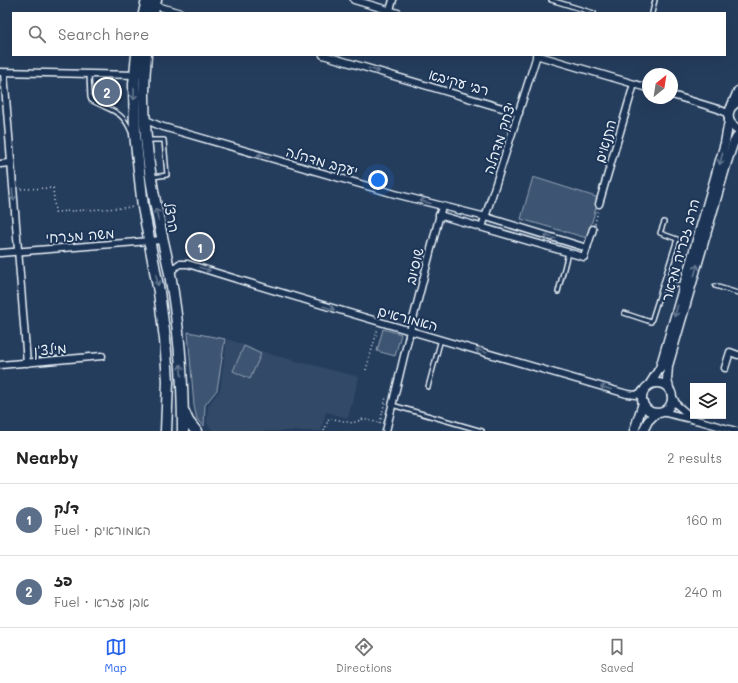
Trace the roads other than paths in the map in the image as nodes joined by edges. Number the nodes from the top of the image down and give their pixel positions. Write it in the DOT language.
graph roads {
  1 [pos="354,0"];
  2 [pos="393,0"];
  3 [pos="551,0"];
  4 [pos="655,0"];
  5 [pos="150,6"];
  6 [pos="390,10"];
  7 [pos="177,12"];
  8 [pos="395,12"];
  9 [pos="591,12"];
  10 [pos="652,12"];
  11 [pos="137,56"];
  12 [pos="146,56"];
  13 [pos="327,56"];
  14 [pos="537,56"];
  15 [pos="540,56"];
  16 [pos="2,72"];
  17 [pos="89,74"];
  18 [pos="140,75"];
  19 [pos="634,84"];
  20 [pos="642,86"];
  21 [pos="738,91"];
  22 [pos="678,97"];
  23 [pos="735,104"];
  24 [pos="519,113"];
  25 [pos="144,119"];
  26 [pos="729,119"];
  27 [pos="738,129"];
  28 [pos="738,136"];
  29 [pos="141,142"];
  30 [pos="10,163"];
  31 [pos="0,164"];
  32 [pos="151,177"];
  33 [pos="599,204"];
  34 [pos="442,206"];
  35 [pos="439,215"];
  36 [pos="486,217"];
  37 [pos="664,222"];
  38 [pos="482,227"];
  39 [pos="593,229"];
  40 [pos="162,240"];
  41 [pos="150,242"];
  42 [pos="587,248"];
  43 [pos="19,252"];
  44 [pos="568,252"];
  45 [pos="0,253"];
  46 [pos="170,272"];
  47 [pos="664,280"];
  48 [pos="715,286"];
  49 [pos="683,287"];
  50 [pos="558,292"];
  51 [pos="738,293"];
  52 [pos="624,313"];
  53 [pos="410,331"];
  54 [pos="441,339"];
  55 [pos="738,355"];
  56 [pos="102,356"];
  57 [pos="27,363"];
  58 [pos="0,365"];
  59 [pos="725,368"];
  60 [pos="650,384"];
  61 [pos="428,387"];
  62 [pos="670,391"];
  63 [pos="643,392"];
  64 [pos="643,403"];
  65 [pos="392,405"];
  66 [pos="183,409"];
  67 [pos="659,412"];
  68 [pos="700,420"];
  69 [pos="166,431"];
  70 [pos="183,431"];
  71 [pos="196,431"];
  72 [pos="386,431"];
  73 [pos="482,431"];
  74 [pos="634,431"];
  75 [pos="643,431"];
  76 [pos="736,431"];
  1 -- 6 [label="street"];
  2 -- 6 [label="street"];
  3 -- 9 [label="lane"];
  4 -- 10 [label="lane"];
  5 -- 7 [label="street"];
  6 -- 8 [label="street"];
  11 -- 18 [label="main road, הרצל"];
  12 -- 18 [label="main road, הרצל"];
  13 -- 24 [label="street, רבי עקיבא, one-way"];
  14 -- 24 [label="street, יצחק מדהלה"];
  15 -- 19 [label="street"];
  16 -- 17 [label="street"];
  16 -- 30 [label="street"];
  17 -- 18 [label="street"];
  17 -- 29 [label="lane"];
  18 -- 25 [label="main road, הרצל"];
  18 -- 29 [label="main road, הרצל, one-way"];
  19 -- 20 [label="street"];
  19 -- 33 [label="street, התנאים"];
  21 -- 23 [label="street"];
  22 -- 26 [label="street"];
  23 -- 26 [label="street, הרב זכריה מדאר"];
  24 -- 36 [label="street, יצחק מדהלה"];
  25 -- 29 [label="main road, הרצל"];
  34 -- 25 [label="street, יעקב מדהלה, one-way"];
  26 -- 27 [label="street"];
  26 -- 49 [label="street, הרב זכריה מדאר, one-way"];
  62 -- 28 [label="street, הרב זכריה מדאר, one-way"];
  29 -- 32 [label="main road, הרצל"];
  29 -- 32 [label="lane"];
  29 -- 41 [label="main road, הרצל"];
  30 -- 31 [label="street"];
  30 -- 43 [label="street, one-way"];
  40 -- 32 [label="main road, הרצל, one-way"];
  34 -- 35 [label="street, שוסיוב"];
  34 -- 36 [label="street, יעקב מדהלה"];
  35 -- 38 [label="street"];
  35 -- 53 [label="street, שוסיוב"];
  36 -- 38 [label="street, יצחק מדהלה"];
  42 -- 36 [label="street, יעקב מדהלה, one-way"];
  37 -- 47 [label="lane"];
  38 -- 44 [label="street"];
  39 -- 42 [label="street"];
  40 -- 41 [label="street, משה מזרחי"];
  40 -- 46 [label="main road, הרצל"];
  41 -- 43 [label="street, משה מזרחי"];
  41 -- 69 [label="main road, הרצל, one-way"];
  42 -- 44 [label="street"];
  43 -- 45 [label="street, משה מזרחי"];
  43 -- 57 [label="street"];
  44 -- 50 [label="lane"];
  46 -- 53 [label="street, האמוראים, one-way"];
  66 -- 46 [label="main road, הרצל, one-way"];
  47 -- 49 [label="lane"];
  47 -- 52 [label="lane"];
  48 -- 51 [label="lane"];
  49 -- 60 [label="street, הרב זכריה מדאר, one-way"];
  53 -- 54 [label="street, האמוראים"];
  53 -- 65 [label="street, שוסיוב"];
  54 -- 61 [label="lane"];
  63 -- 54 [label="street, האמוראים, one-way"];
  55 -- 59 [label="street"];
  56 -- 57 [label="street, מילצ'ן"];
  57 -- 58 [label="street, מילצ'ן"];
  60 -- 62 [label="street"];
  60 -- 63 [label="street"];
  62 -- 67 [label="street"];
  62 -- 68 [label="street"];
  63 -- 64 [label="street"];
  64 -- 67 [label="street"];
  64 -- 74 [label="street"];
  65 -- 72 [label="street, שוסיוב"];
  65 -- 73 [label="lane"];
  66 -- 70 [label="main road, הרצל"];
  66 -- 71 [label="main road"];
  67 -- 68 [label="street"];
  67 -- 75 [label="street"];
  68 -- 76 [label="street"];
}
